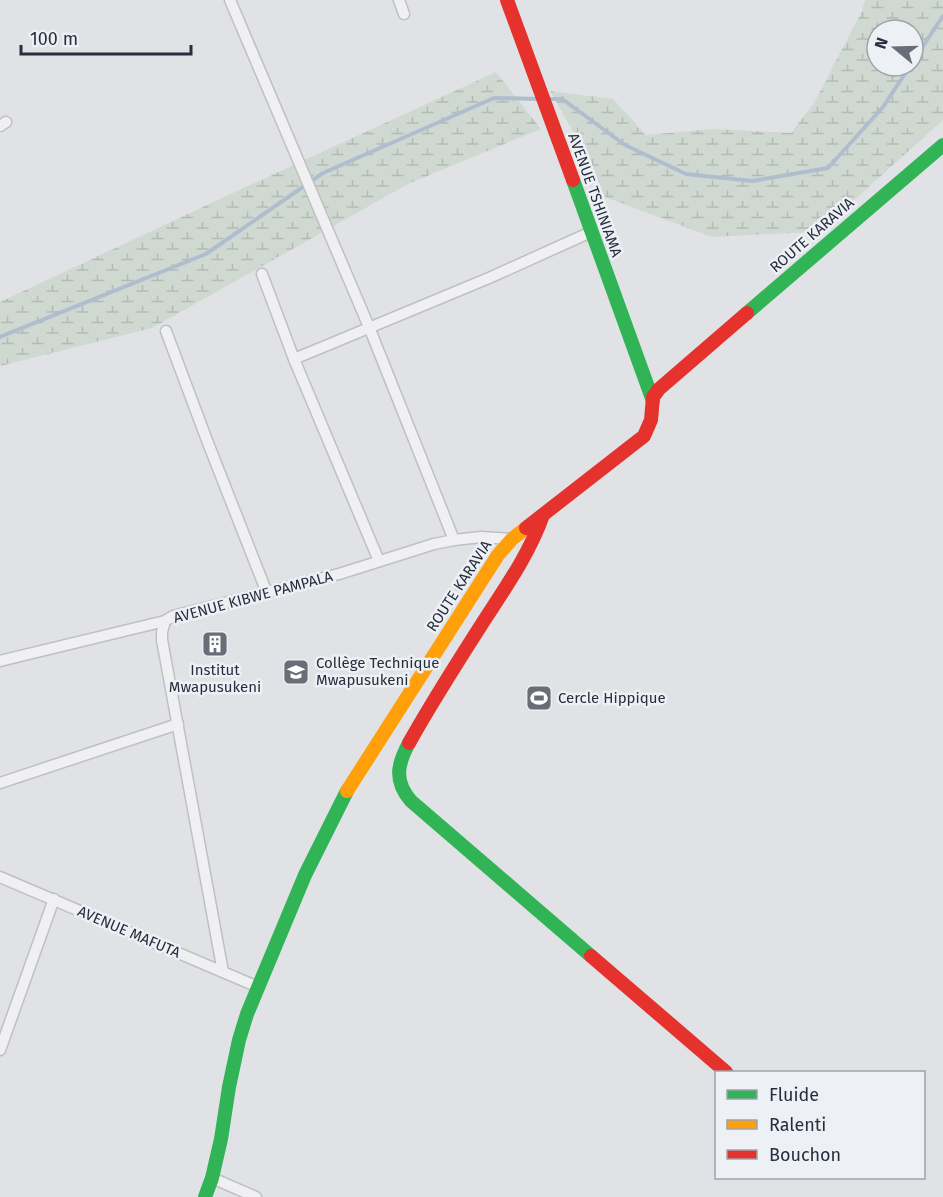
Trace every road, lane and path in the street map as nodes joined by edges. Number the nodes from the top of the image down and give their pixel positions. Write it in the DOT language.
graph roads {
  1 [pos="230,0"];
  2 [pos="399,0"];
  3 [pos="507,0"];
  4 [pos="404,14"];
  5 [pos="943,145"];
  6 [pos="591,232"];
  7 [pos="262,274"];
  8 [pos="369,327"];
  9 [pos="166,331"];
  10 [pos="294,359"];
  11 [pos="643,375"];
  12 [pos="670,379"];
  13 [pos="652,401"];
  14 [pos="543,515"];
  15 [pos="512,539"];
  16 [pos="454,540"];
  17 [pos="379,561"];
  18 [pos="267,593"];
  19 [pos="165,621"];
  20 [pos="0,662"];
  21 [pos="178,724"];
  22 [pos="0,783"];
  23 [pos="0,877"];
  24 [pos="54,900"];
  25 [pos="223,972"];
  26 [pos="258,987"];
  27 [pos="0,1050"];
  28 [pos="725,1071"];
  29 [pos="212,1178"];
  30 [pos="205,1197"];
  31 [pos="256,1197"];
  1 -- 8 [label="street"];
  2 -- 4 [label="street"];
  3 -- 6 [label="street, AVENUE TSHINIAMA"];
  5 -- 12 [label="street, ROUTE KARAVIA"];
  6 -- 8 [label="street"];
  6 -- 11 [label="street, AVENUE TSHINIAMA"];
  7 -- 10 [label="street"];
  8 -- 10 [label="street"];
  8 -- 16 [label="street"];
  9 -- 18 [label="street"];
  10 -- 17 [label="street"];
  11 -- 12 [label="street"];
  11 -- 13 [label="street, AVENUE TSHINIAMA"];
  12 -- 13 [label="street, ROUTE KARAVIA"];
  13 -- 14 [label="street, ROUTE KARAVIA"];
  14 -- 15 [label="street, ROUTE KARAVIA"];
  14 -- 28 [label="street"];
  15 -- 16 [label="street, AVENUE KIBWE PAMPALA"];
  15 -- 26 [label="street, ROUTE KARAVIA"];
  16 -- 17 [label="street, AVENUE KIBWE PAMPALA"];
  17 -- 18 [label="street, AVENUE KIBWE PAMPALA"];
  18 -- 19 [label="street, AVENUE KIBWE PAMPALA"];
  19 -- 20 [label="street"];
  19 -- 21 [label="street, AVENUE KIBWE PAMPALA"];
  21 -- 22 [label="street"];
  21 -- 25 [label="street, AVENUE KIBWE PAMPALA"];
  23 -- 24 [label="street, AVENUE MAFUTA"];
  24 -- 25 [label="street, AVENUE MAFUTA"];
  24 -- 27 [label="street"];
  25 -- 26 [label="street, AVENUE MAFUTA"];
  26 -- 29 [label="street, ROUTE KARAVIA"];
  29 -- 30 [label="street, ROUTE KARAVIA"];
  29 -- 31 [label="street"];
}
